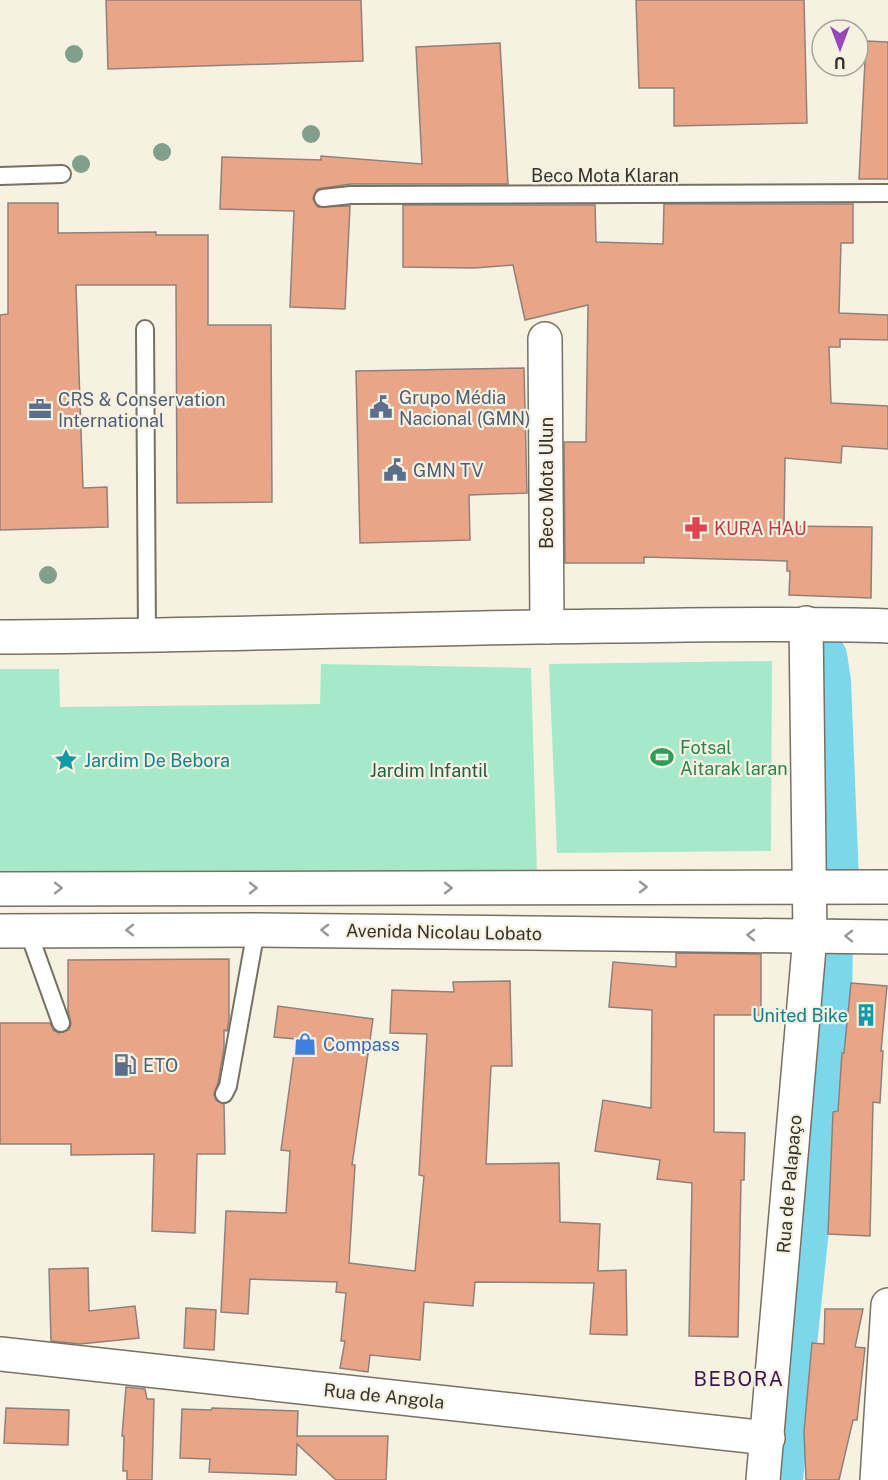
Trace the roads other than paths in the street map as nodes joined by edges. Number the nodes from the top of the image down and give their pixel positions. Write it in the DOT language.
graph roads {
  1 [pos="62,174"];
  2 [pos="0,176"];
  3 [pos="888,193"];
  4 [pos="323,198"];
  5 [pos="145,329"];
  6 [pos="545,339"];
  7 [pos="806,623"];
  8 [pos="888,626"];
  9 [pos="547,627"];
  10 [pos="147,636"];
  11 [pos="0,637"];
  12 [pos="810,887"];
  13 [pos="888,887"];
  14 [pos="0,889"];
  15 [pos="256,930"];
  16 [pos="14,931"];
  17 [pos="810,936"];
  18 [pos="888,937"];
  19 [pos="61,1023"];
  20 [pos="224,1094"];
  21 [pos="888,1305"];
  22 [pos="0,1354"];
  23 [pos="768,1438"];
  24 [pos="763,1480"];
  25 [pos="877,1480"];
  1 -- 2 [label="lane"];
  3 -- 4 [label="lane, Beco Mota Klaran"];
  5 -- 10 [label="lane"];
  6 -- 9 [label="street, Beco Mota Ulun"];
  7 -- 8 [label="street"];
  7 -- 9 [label="street"];
  7 -- 12 [label="street, Rua de Palapaço"];
  9 -- 10 [label="street"];
  10 -- 11 [label="street"];
  12 -- 13 [label="street"];
  14 -- 12 [label="street, one-way"];
  12 -- 17 [label="street, Rua de Palapaço"];
  15 -- 16 [label="street, Avenida Nicolau Lobato, one-way"];
  17 -- 15 [label="street, Avenida Nicolau Lobato, one-way"];
  15 -- 20 [label="lane"];
  16 -- 19 [label="lane"];
  18 -- 17 [label="street, Avenida Nicolau Lobato, one-way"];
  17 -- 23 [label="street, Rua de Palapaço"];
  21 -- 25 [label="street"];
  22 -- 23 [label="street, Rua de Angola"];
  23 -- 24 [label="street, Rua de Palapaço"];
}
